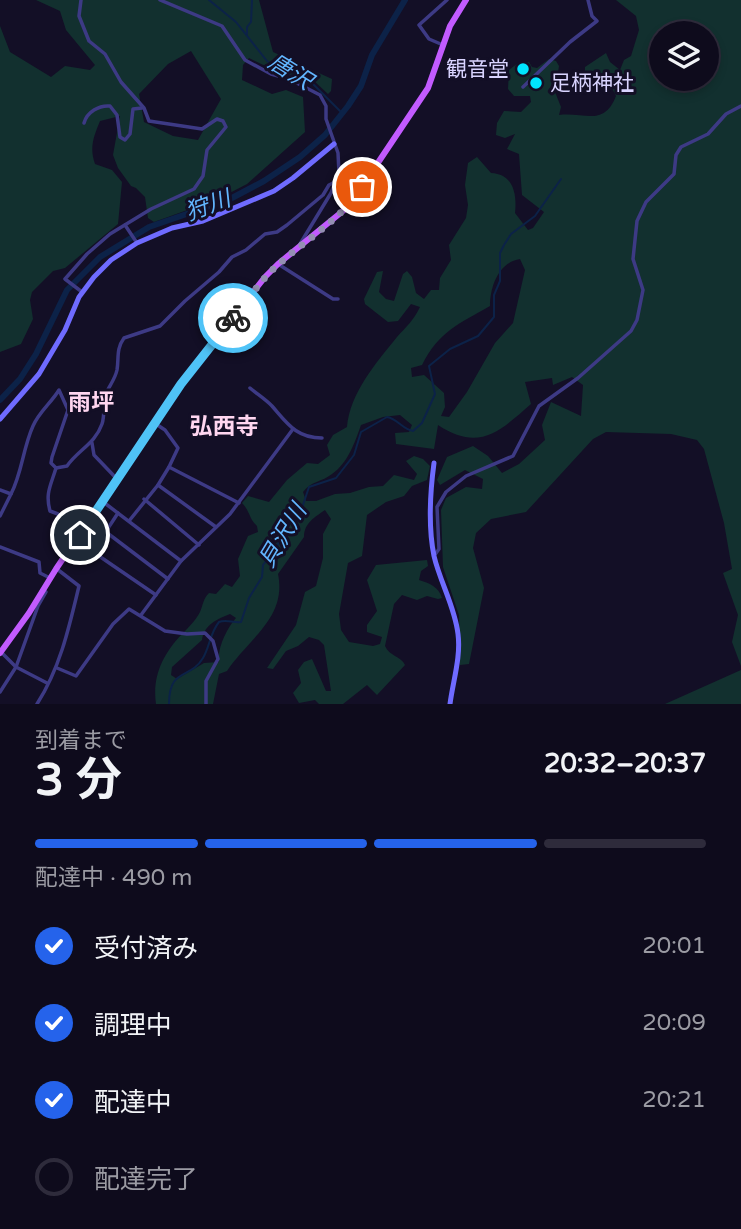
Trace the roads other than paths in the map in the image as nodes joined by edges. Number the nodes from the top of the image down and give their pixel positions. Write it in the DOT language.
graph roads {
  1 [pos="81,0"];
  2 [pos="160,0"];
  3 [pos="447,0"];
  4 [pos="466,0"];
  5 [pos="588,0"];
  6 [pos="443,45"];
  7 [pos="523,86"];
  8 [pos="741,106"];
  9 [pos="144,108"];
  10 [pos="84,122"];
  11 [pos="333,143"];
  12 [pos="337,181"];
  13 [pos="125,225"];
  14 [pos="136,243"];
  15 [pos="298,248"];
  16 [pos="278,264"];
  17 [pos="81,291"];
  18 [pos="338,299"];
  19 [pos="250,388"];
  20 [pos="0,419"];
  21 [pos="155,424"];
  22 [pos="293,429"];
  23 [pos="322,438"];
  24 [pos="93,440"];
  25 [pos="434,463"];
  26 [pos="169,467"];
  27 [pos="56,468"];
  28 [pos="118,479"];
  29 [pos="158,485"];
  30 [pos="0,490"];
  31 [pos="11,494"];
  32 [pos="144,499"];
  33 [pos="102,500"];
  34 [pos="239,503"];
  35 [pos="118,513"];
  36 [pos="0,516"];
  37 [pos="129,521"];
  38 [pos="216,527"];
  39 [pos="106,532"];
  40 [pos="80,535"];
  41 [pos="199,545"];
  42 [pos="0,548"];
  43 [pos="434,556"];
  44 [pos="181,561"];
  45 [pos="56,569"];
  46 [pos="51,578"];
  47 [pos="168,579"];
  48 [pos="44,590"];
  49 [pos="156,595"];
  50 [pos="141,615"];
  51 [pos="1,652"];
  52 [pos="16,667"];
  53 [pos="57,668"];
  54 [pos="47,683"];
  55 [pos="0,692"];
  56 [pos="37,704"];
  57 [pos="206,704"];
  58 [pos="450,704"];
  1 -- 9 [label="street"];
  2 -- 11 [label="street"];
  3 -- 6 [label="street"];
  4 -- 6 [label="main road"];
  5 -- 7 [label="street"];
  6 -- 15 [label="main road"];
  8 -- 43 [label="street"];
  9 -- 10 [label="street"];
  9 -- 13 [label="street"];
  11 -- 12 [label="street"];
  11 -- 14 [label="street"];
  12 -- 15 [label="street"];
  12 -- 24 [label="street"];
  13 -- 14 [label="street"];
  13 -- 17 [label="street"];
  14 -- 17 [label="street"];
  15 -- 16 [label="main road"];
  16 -- 18 [label="street"];
  16 -- 21 [label="main road"];
  17 -- 20 [label="street"];
  19 -- 22 [label="street"];
  21 -- 26 [label="street"];
  21 -- 28 [label="main road"];
  22 -- 23 [label="street"];
  22 -- 34 [label="street"];
  24 -- 27 [label="street"];
  24 -- 28 [label="street"];
  25 -- 43 [label="street"];
  26 -- 29 [label="street"];
  26 -- 34 [label="street"];
  27 -- 31 [label="street"];
  27 -- 40 [label="street"];
  28 -- 33 [label="main road"];
  29 -- 32 [label="street"];
  29 -- 38 [label="street"];
  30 -- 31 [label="street"];
  31 -- 36 [label="street"];
  32 -- 37 [label="street"];
  32 -- 41 [label="street"];
  33 -- 35 [label="street"];
  33 -- 40 [label="main road"];
  34 -- 38 [label="street"];
  35 -- 37 [label="street"];
  35 -- 39 [label="street"];
  37 -- 44 [label="street"];
  38 -- 41 [label="street"];
  39 -- 47 [label="street"];
  39 -- 49 [label="street"];
  40 -- 45 [label="main road"];
  41 -- 44 [label="street"];
  42 -- 46 [label="street"];
  43 -- 58 [label="street"];
  44 -- 47 [label="street"];
  45 -- 46 [label="main road"];
  45 -- 53 [label="street"];
  46 -- 48 [label="main road"];
  47 -- 49 [label="street"];
  48 -- 51 [label="main road"];
  48 -- 52 [label="street"];
  49 -- 50 [label="street"];
  50 -- 53 [label="street"];
  50 -- 57 [label="street"];
  51 -- 52 [label="street"];
  52 -- 54 [label="street"];
  52 -- 55 [label="street"];
  53 -- 54 [label="street"];
  54 -- 56 [label="street"];
}
